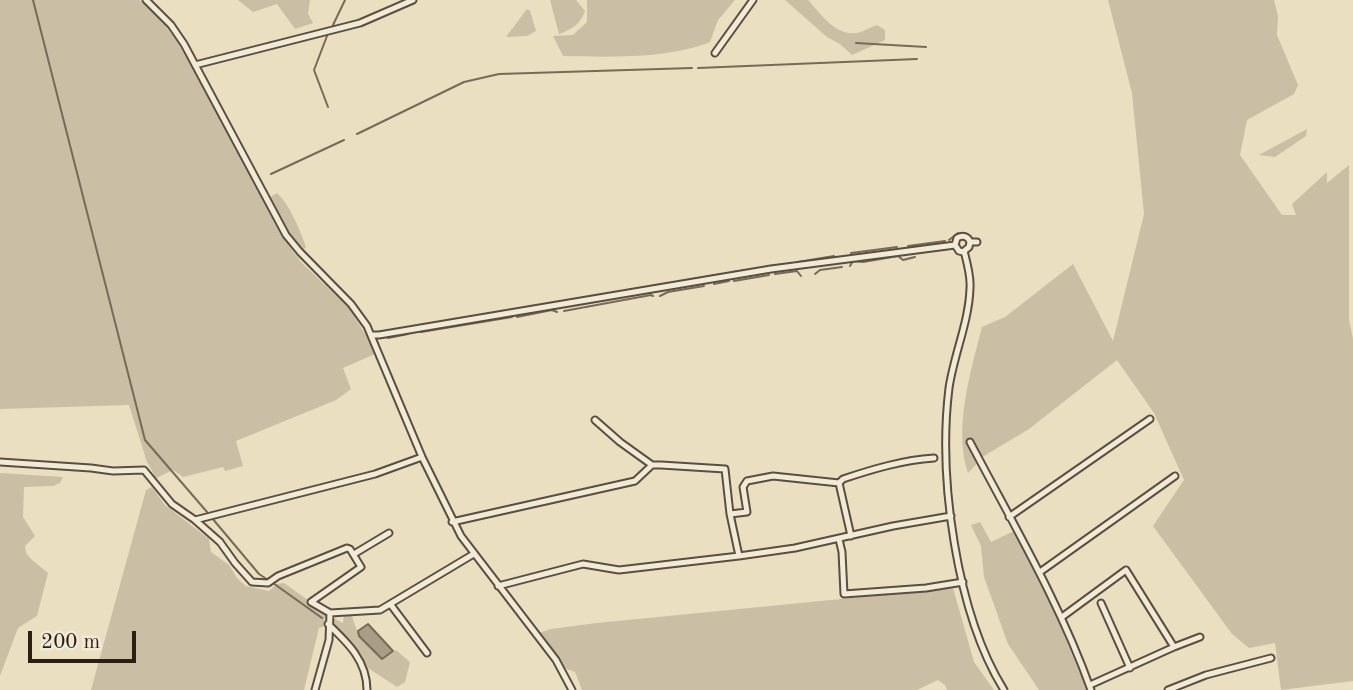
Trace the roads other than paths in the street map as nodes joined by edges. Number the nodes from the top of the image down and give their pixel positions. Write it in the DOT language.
graph roads {
  1 [pos="146,0"];
  2 [pos="412,0"];
  3 [pos="753,0"];
  4 [pos="715,53"];
  5 [pos="195,65"];
  6 [pos="964,229"];
  7 [pos="963,236"];
  8 [pos="955,245"];
  9 [pos="964,251"];
  10 [pos="371,335"];
  11 [pos="1150,418"];
  12 [pos="595,420"];
  13 [pos="970,442"];
  14 [pos="422,457"];
  15 [pos="934,458"];
  16 [pos="0,462"];
  17 [pos="652,465"];
  18 [pos="1174,476"];
  19 [pos="839,482"];
  20 [pos="730,514"];
  21 [pos="951,516"];
  22 [pos="1009,517"];
  23 [pos="195,520"];
  24 [pos="452,522"];
  25 [pos="389,533"];
  26 [pos="851,536"];
  27 [pos="839,539"];
  28 [pos="354,554"];
  29 [pos="472,555"];
  30 [pos="739,556"];
  31 [pos="1040,572"];
  32 [pos="963,582"];
  33 [pos="498,586"];
  34 [pos="1101,603"];
  35 [pos="391,605"];
  36 [pos="330,613"];
  37 [pos="1062,617"];
  38 [pos="328,624"];
  39 [pos="1200,638"];
  40 [pos="1174,647"];
  41 [pos="427,653"];
  42 [pos="1272,658"];
  43 [pos="1130,668"];
  44 [pos="1090,687"];
  45 [pos="315,690"];
  46 [pos="367,690"];
  47 [pos="572,690"];
  48 [pos="1004,690"];
  49 [pos="1168,690"];
  1 -- 5 [label="street"];
  2 -- 5 [label="street"];
  3 -- 4 [label="street"];
  5 -- 10 [label="street"];
  6 -- 7 [label="street"];
  7 -- 8 [label="street"];
  7 -- 9 [label="street"];
  8 -- 9 [label="street"];
  8 -- 10 [label="street"];
  9 -- 21 [label="street"];
  10 -- 14 [label="street"];
  11 -- 22 [label="street"];
  12 -- 17 [label="street"];
  13 -- 22 [label="street"];
  14 -- 23 [label="street"];
  14 -- 24 [label="street"];
  15 -- 19 [label="street"];
  16 -- 23 [label="street"];
  17 -- 20 [label="street"];
  17 -- 24 [label="street"];
  18 -- 31 [label="street"];
  19 -- 20 [label="street"];
  19 -- 26 [label="street"];
  20 -- 30 [label="street"];
  21 -- 26 [label="street"];
  21 -- 32 [label="street"];
  22 -- 31 [label="street"];
  23 -- 28 [label="street"];
  24 -- 29 [label="street"];
  25 -- 28 [label="street"];
  26 -- 27 [label="street"];
  27 -- 30 [label="street"];
  27 -- 32 [label="street"];
  28 -- 36 [label="street"];
  29 -- 33 [label="street"];
  29 -- 35 [label="street"];
  30 -- 33 [label="street"];
  31 -- 37 [label="street"];
  32 -- 48 [label="street"];
  33 -- 47 [label="street"];
  34 -- 43 [label="street"];
  35 -- 36 [label="street"];
  35 -- 41 [label="street"];
  36 -- 38 [label="street"];
  37 -- 40 [label="street"];
  37 -- 44 [label="street"];
  38 -- 45 [label="street"];
  38 -- 46 [label="street"];
  39 -- 40 [label="street"];
  40 -- 43 [label="street"];
  42 -- 49 [label="street"];
  43 -- 44 [label="street"];
}
